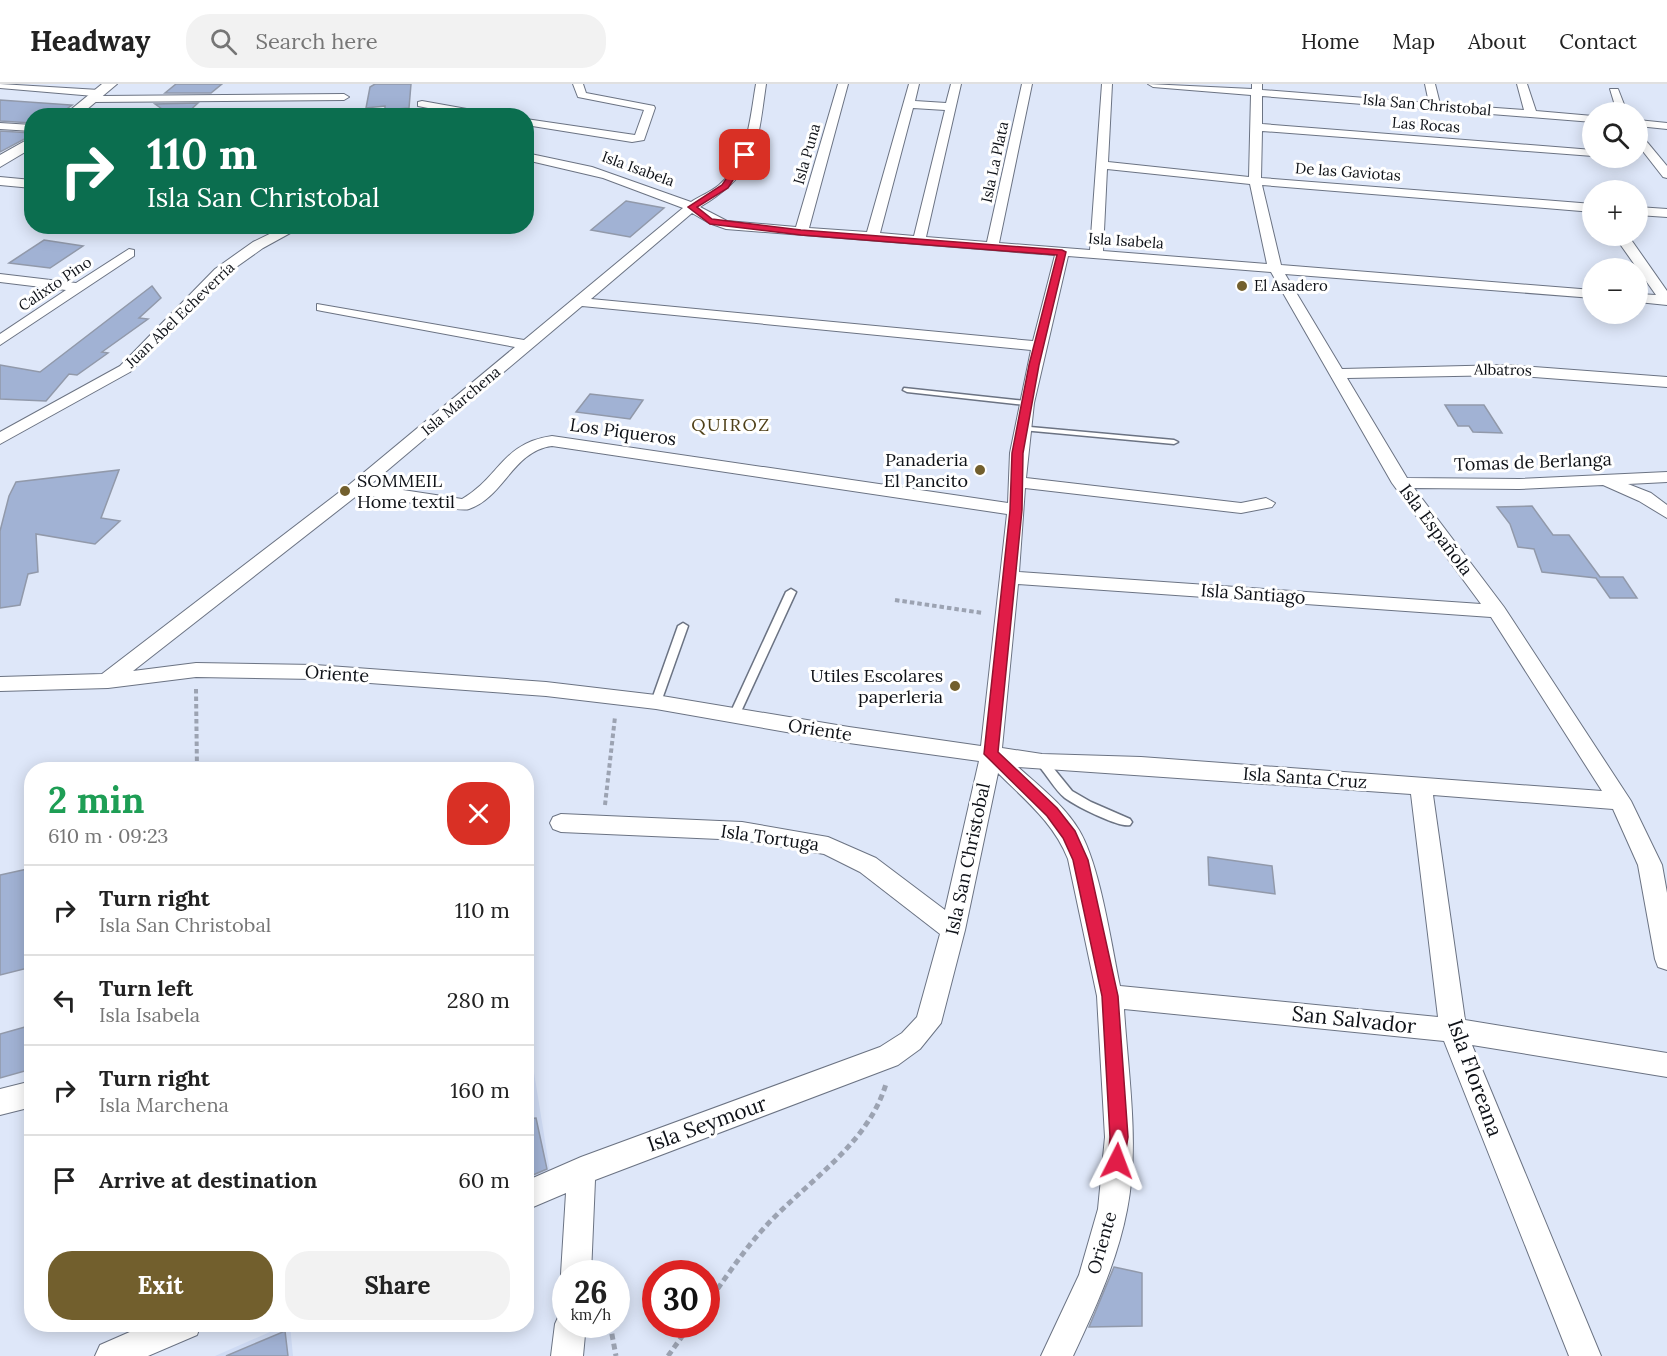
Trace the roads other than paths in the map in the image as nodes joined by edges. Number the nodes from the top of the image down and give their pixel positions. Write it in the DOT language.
graph roads {
  1 [pos="236,84"];
  2 [pos="578,84"];
  3 [pos="761,84"];
  4 [pos="843,84"];
  5 [pos="914,84"];
  6 [pos="956,84"];
  7 [pos="1027,84"];
  8 [pos="1107,84"];
  9 [pos="1153,84"];
  10 [pos="1430,84"];
  11 [pos="1522,84"];
  12 [pos="0,85"];
  13 [pos="1257,88"];
  14 [pos="1614,91"];
  15 [pos="101,92"];
  16 [pos="344,97"];
  17 [pos="219,99"];
  18 [pos="1618,102"];
  19 [pos="908,104"];
  20 [pos="1435,105"];
  21 [pos="951,107"];
  22 [pos="80,108"];
  23 [pos="208,108"];
  24 [pos="425,108"];
  25 [pos="457,108"];
  26 [pos="1531,114"];
  27 [pos="1582,118"];
  28 [pos="534,123"];
  29 [pos="1648,124"];
  30 [pos="0,126"];
  31 [pos="1667,126"];
  32 [pos="24,128"];
  33 [pos="1256,128"];
  34 [pos="24,146"];
  35 [pos="1582,152"];
  36 [pos="1667,155"];
  37 [pos="1648,156"];
  38 [pos="534,157"];
  39 [pos="1648,157"];
  40 [pos="0,162"];
  41 [pos="1102,165"];
  42 [pos="1667,174"];
  43 [pos="0,181"];
  44 [pos="1255,181"];
  45 [pos="24,183"];
  46 [pos="692,207"];
  47 [pos="1582,207"];
  48 [pos="1648,212"];
  49 [pos="1667,213"];
  50 [pos="801,233"];
  51 [pos="281,234"];
  52 [pos="872,238"];
  53 [pos="919,241"];
  54 [pos="1628,246"];
  55 [pos="992,247"];
  56 [pos="1062,252"];
  57 [pos="129,254"];
  58 [pos="1096,255"];
  59 [pos="1275,268"];
  60 [pos="0,278"];
  61 [pos="78,287"];
  62 [pos="1582,293"];
  63 [pos="1648,299"];
  64 [pos="1667,301"];
  65 [pos="579,302"];
  66 [pos="322,307"];
  67 [pos="0,341"];
  68 [pos="528,345"];
  69 [pos="1038,346"];
  70 [pos="1338,374"];
  71 [pos="1667,382"];
  72 [pos="907,390"];
  73 [pos="1026,403"];
  74 [pos="1022,428"];
  75 [pos="0,439"];
  76 [pos="1174,442"];
  77 [pos="1667,477"];
  78 [pos="1598,480"];
  79 [pos="1017,482"];
  80 [pos="1401,483"];
  81 [pos="356,488"];
  82 [pos="1266,503"];
  83 [pos="1016,510"];
  84 [pos="1667,513"];
  85 [pos="1009,577"];
  86 [pos="791,592"];
  87 [pos="1497,611"];
  88 [pos="683,626"];
  89 [pos="108,681"];
  90 [pos="0,684"];
  91 [pos="656,702"];
  92 [pos="734,716"];
  93 [pos="991,754"];
  94 [pos="1042,762"];
  95 [pos="1421,785"];
  96 [pos="1620,801"];
  97 [pos="1126,822"];
  98 [pos="561,823"];
  99 [pos="953,930"];
  100 [pos="1667,959"];
  101 [pos="1110,996"];
  102 [pos="1453,1030"];
  103 [pos="889,1056"];
  104 [pos="1667,1065"];
  105 [pos="24,1096"];
  106 [pos="0,1102"];
  107 [pos="581,1171"];
  108 [pos="534,1192"];
  109 [pos="577,1260"];
  110 [pos="167,1332"];
  111 [pos="569,1338"];
  112 [pos="111,1356"];
  113 [pos="567,1356"];
  114 [pos="1057,1356"];
  115 [pos="1585,1356"];
  1 -- 17 [label="street"];
  2 -- 28 [label="street"];
  3 -- 46 [label="street, Isla Marchena"];
  4 -- 50 [label="street, Isla Puna"];
  5 -- 19 [label="street"];
  6 -- 21 [label="street"];
  7 -- 55 [label="street, Isla La Plata"];
  8 -- 41 [label="street"];
  9 -- 13 [label="street, Isla San Christobal"];
  10 -- 20 [label="street"];
  11 -- 26 [label="street"];
  12 -- 15 [label="street"];
  13 -- 20 [label="street, Isla San Christobal"];
  13 -- 33 [label="street, Isla Española"];
  14 -- 18 [label="street"];
  15 -- 17 [label="street"];
  15 -- 22 [label="street"];
  16 -- 17 [label="street"];
  17 -- 23 [label="street"];
  19 -- 21 [label="street"];
  19 -- 52 [label="street"];
  20 -- 26 [label="street, Isla San Christobal"];
  21 -- 53 [label="street"];
  24 -- 25 [label="street"];
  26 -- 27 [label="street, Isla San Christobal"];
  29 -- 31 [label="street"];
  30 -- 32 [label="street"];
  33 -- 35 [label="street, Las Rocas"];
  33 -- 44 [label="street, Isla Española"];
  34 -- 40 [label="street"];
  36 -- 37 [label="street"];
  38 -- 46 [label="street, Isla Isabela"];
  39 -- 42 [label="street"];
  41 -- 44 [label="street, De las Gaviotas"];
  41 -- 58 [label="street"];
  43 -- 45 [label="street"];
  44 -- 47 [label="street, De las Gaviotas"];
  44 -- 59 [label="street, Isla Española"];
  46 -- 50 [label="street, Isla Isabela"];
  46 -- 65 [label="street, Isla Marchena"];
  48 -- 49 [label="street"];
  50 -- 52 [label="street, Isla Isabela"];
  51 -- 75 [label="street, Juan Abel Echeverría"];
  52 -- 53 [label="street, Isla Isabela"];
  53 -- 55 [label="street, Isla Isabela"];
  54 -- 64 [label="street"];
  55 -- 56 [label="street, Isla Isabela"];
  56 -- 58 [label="street, Isla Isabela"];
  56 -- 69 [label="street, Isla San Christobal"];
  57 -- 61 [label="street, Calixto Pino"];
  58 -- 59 [label="street, Isla Isabela"];
  59 -- 62 [label="street, Isla Isabela"];
  59 -- 70 [label="street, Isla Española"];
  60 -- 61 [label="street"];
  61 -- 67 [label="street, Calixto Pino"];
  63 -- 64 [label="street"];
  65 -- 68 [label="street, Isla Marchena"];
  65 -- 69 [label="street"];
  66 -- 68 [label="street"];
  68 -- 81 [label="street, Isla Marchena"];
  69 -- 73 [label="street, Isla San Christobal"];
  70 -- 71 [label="street, Albatros"];
  70 -- 80 [label="street, Isla Española"];
  72 -- 73 [label="lane"];
  73 -- 74 [label="street, Isla San Christobal"];
  74 -- 76 [label="lane"];
  74 -- 79 [label="street, Isla San Christobal"];
  77 -- 78 [label="street, Tomas de Berlanga"];
  78 -- 80 [label="street, Tomas de Berlanga"];
  78 -- 84 [label="street"];
  79 -- 82 [label="street"];
  79 -- 83 [label="street, Isla San Christobal"];
  80 -- 87 [label="street, Isla Española"];
  81 -- 83 [label="street, Los Piqueros"];
  81 -- 89 [label="street, Isla Marchena"];
  83 -- 85 [label="street, Isla San Christobal"];
  85 -- 87 [label="street, Isla Santiago"];
  85 -- 93 [label="street, Isla San Christobal"];
  86 -- 92 [label="lane"];
  87 -- 96 [label="street, Isla Española"];
  88 -- 91 [label="lane"];
  89 -- 90 [label="street, Oriente"];
  89 -- 91 [label="street, Oriente"];
  91 -- 92 [label="street, Oriente"];
  92 -- 93 [label="street, Oriente"];
  93 -- 94 [label="street, Isla Santa Cruz"];
  93 -- 99 [label="street, Isla San Christobal"];
  93 -- 101 [label="street, Oriente"];
  94 -- 95 [label="street, Isla Santa Cruz"];
  94 -- 97 [label="lane"];
  95 -- 96 [label="street, Isla Santa Cruz"];
  95 -- 102 [label="street, Isla Floreana"];
  96 -- 100 [label="street, Isla Española"];
  98 -- 99 [label="street, Isla Tortuga"];
  99 -- 103 [label="street, Isla San Christobal"];
  101 -- 102 [label="street, San Salvador"];
  101 -- 114 [label="street, Oriente"];
  102 -- 104 [label="street, San Salvador"];
  102 -- 115 [label="street, Isla Floreana"];
  103 -- 107 [label="street, Isla Seymour"];
  105 -- 106 [label="street"];
  107 -- 108 [label="street, Isla Seymour"];
  107 -- 109 [label="street"];
  110 -- 112 [label="street"];
  111 -- 113 [label="street"];
}
